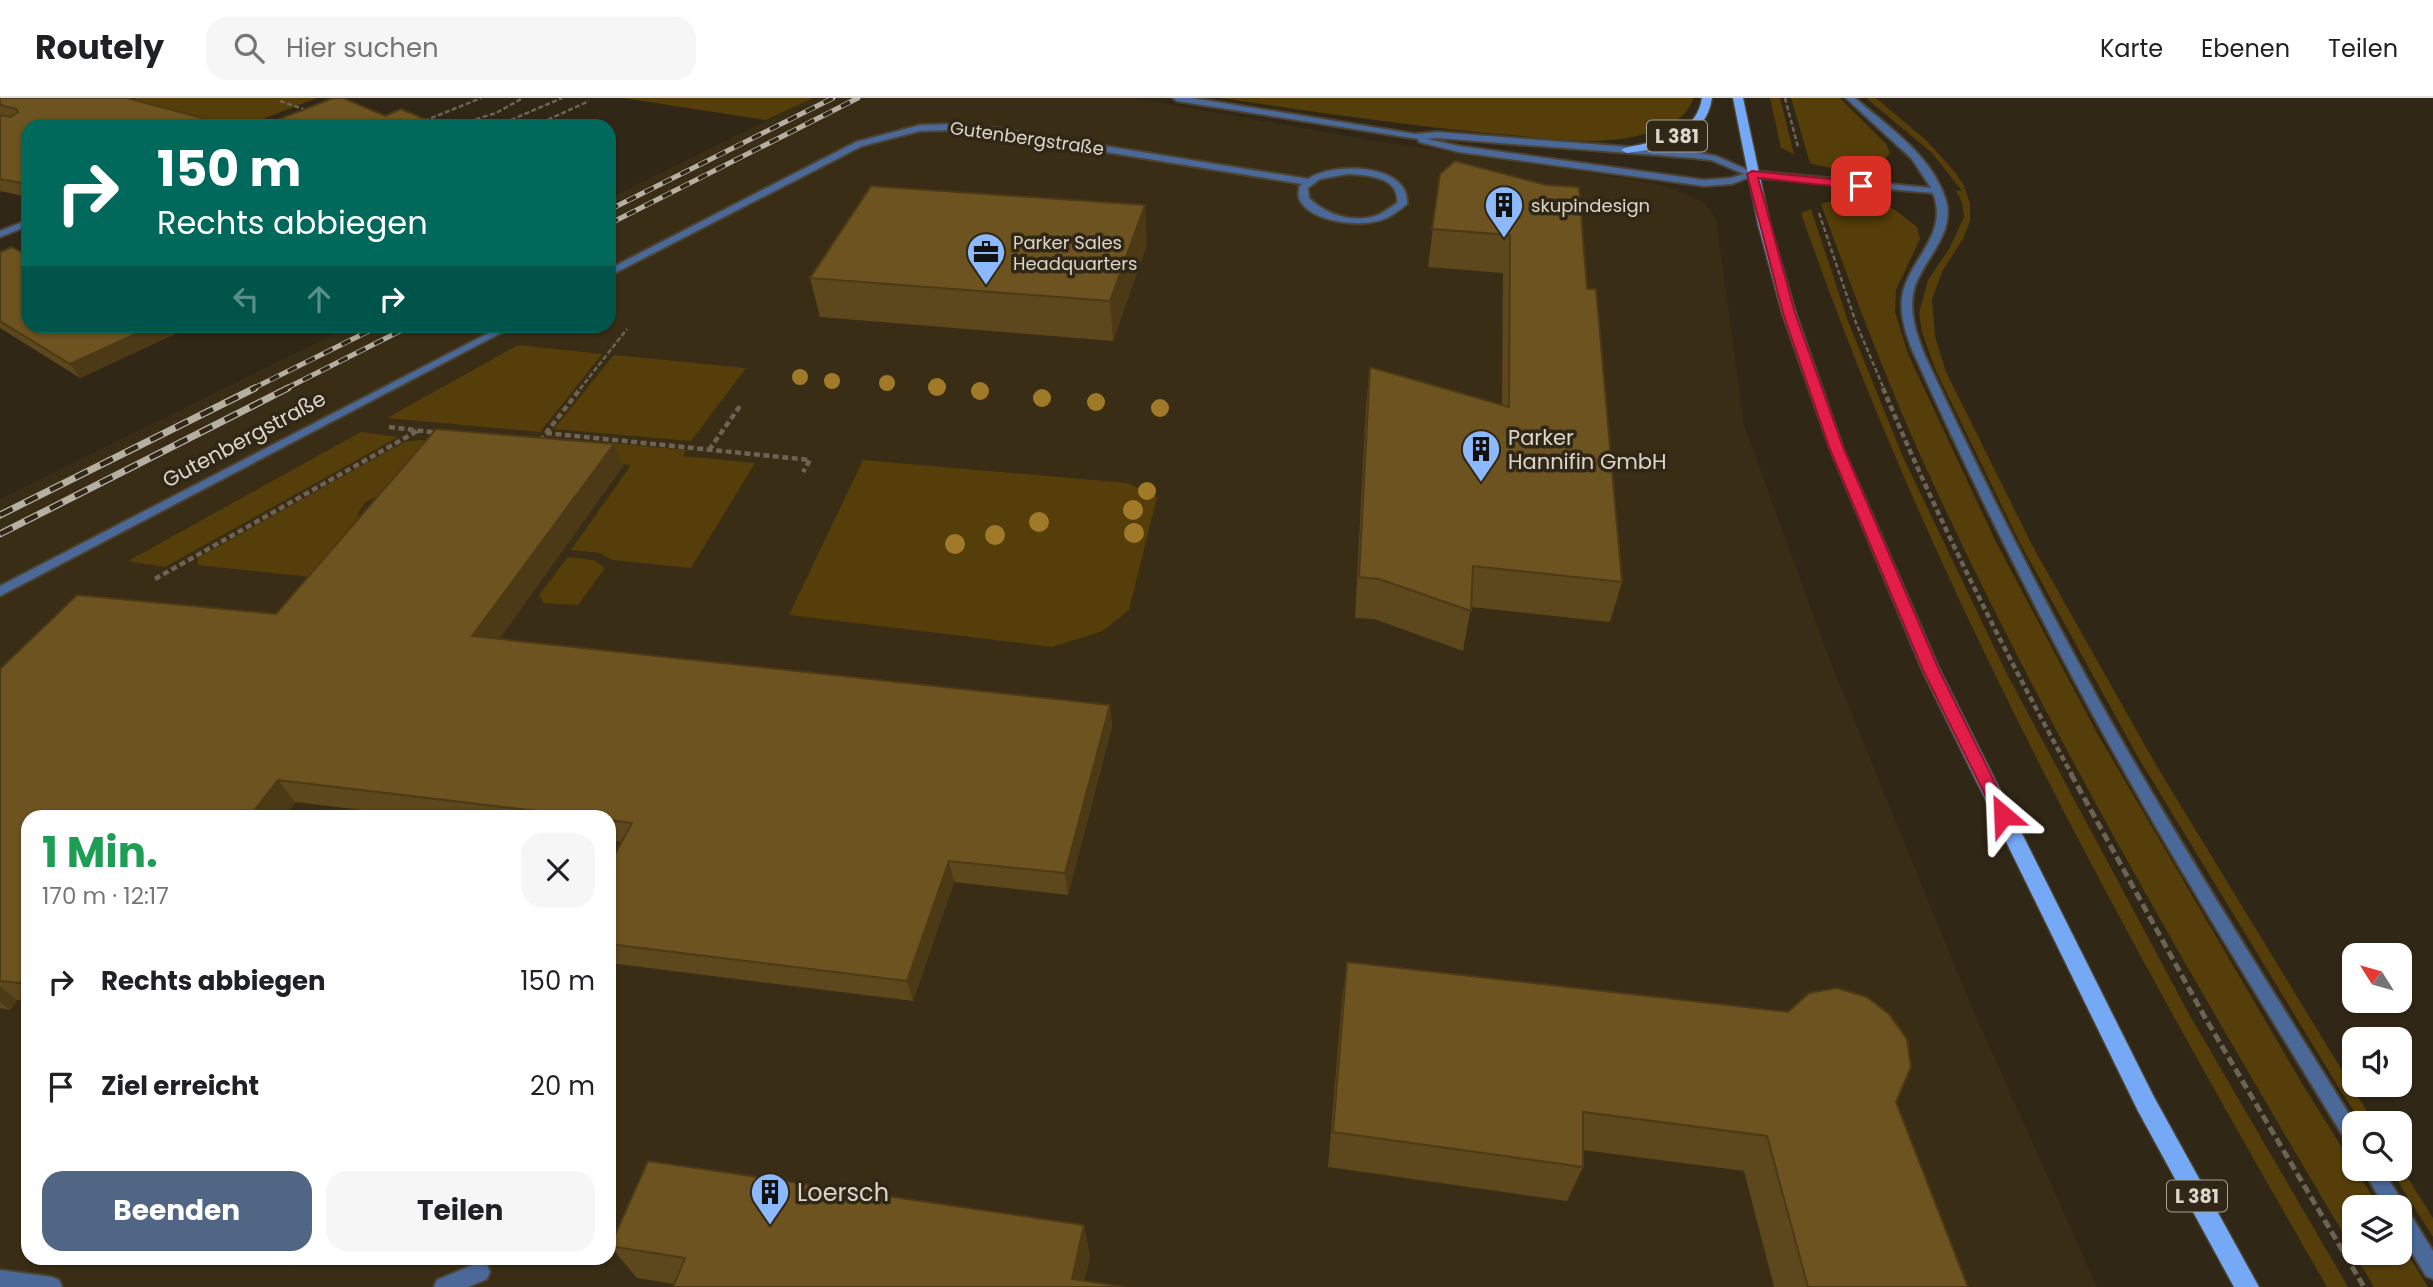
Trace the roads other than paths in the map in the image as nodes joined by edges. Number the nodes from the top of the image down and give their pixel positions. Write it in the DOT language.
graph roads {
  1 [pos="1177,98"];
  2 [pos="1707,98"];
  3 [pos="1738,98"];
  4 [pos="1850,98"];
  5 [pos="1415,136"];
  6 [pos="1627,150"];
  7 [pos="1752,174"];
  8 [pos="1308,182"];
  9 [pos="1937,191"];
  10 [pos="21,226"];
  11 [pos="0,234"];
  12 [pos="616,269"];
  13 [pos="496,333"];
  14 [pos="0,592"];
  15 [pos="2342,1118"];
  16 [pos="2412,1234"];
  17 [pos="2433,1269"];
  18 [pos="480,1272"];
  19 [pos="0,1280"];
  20 [pos="52,1287"];
  21 [pos="444,1287"];
  22 [pos="2247,1287"];
  1 -- 5 [label="street"];
  2 -- 6 [label="main road, L 381"];
  3 -- 7 [label="main road, L 381"];
  4 -- 9 [label="street"];
  5 -- 6 [label="street"];
  5 -- 7 [label="street"];
  6 -- 7 [label="street"];
  7 -- 9 [label="street"];
  7 -- 22 [label="main road, L 381"];
  8 -- 8 [label="street"];
  8 -- 12 [label="street, Gutenbergstraße"];
  9 -- 15 [label="street"];
  10 -- 11 [label="street"];
  13 -- 14 [label="street, Gutenbergstraße"];
  16 -- 17 [label="street"];
  18 -- 21 [label="street"];
  19 -- 20 [label="street"];
}
